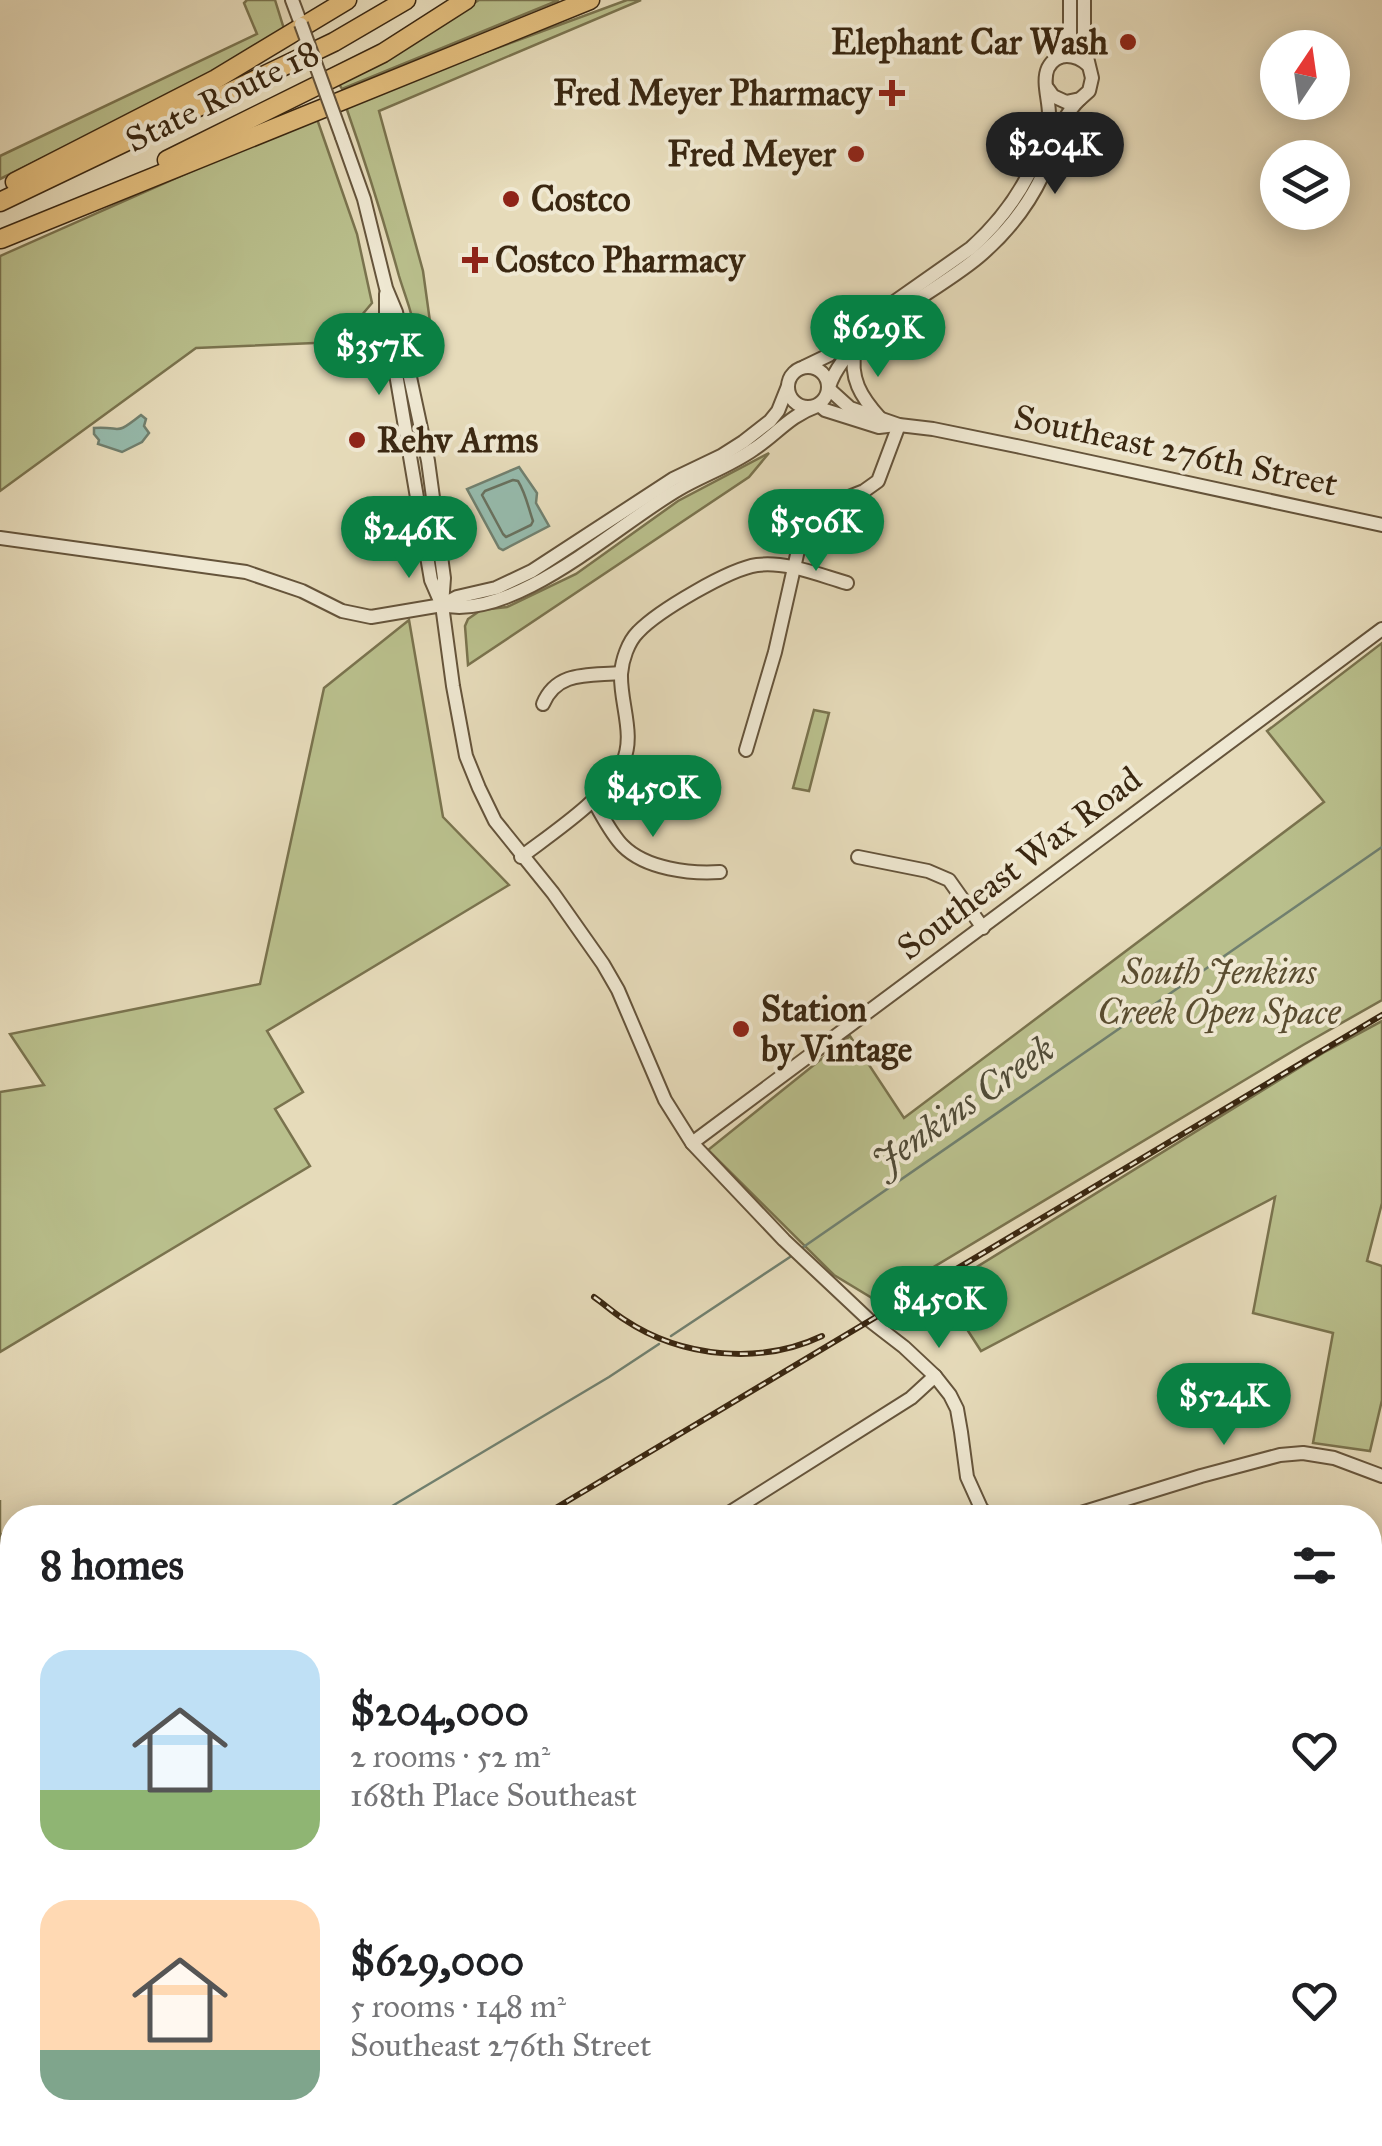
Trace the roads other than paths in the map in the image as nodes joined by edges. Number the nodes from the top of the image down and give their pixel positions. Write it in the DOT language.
graph roads {
  1 [pos="292,0"];
  2 [pos="347,0"];
  3 [pos="406,0"];
  4 [pos="466,0"];
  5 [pos="590,0"];
  6 [pos="1070,0"];
  7 [pos="1084,0"];
  8 [pos="1060,58"];
  9 [pos="1088,66"];
  10 [pos="1048,88"];
  11 [pos="1080,100"];
  12 [pos="0,190"];
  13 [pos="0,202"];
  14 [pos="0,239"];
  15 [pos="386,288"];
  16 [pos="856,347"];
  17 [pos="804,367"];
  18 [pos="788,386"];
  19 [pos="829,388"];
  20 [pos="401,405"];
  21 [pos="818,406"];
  22 [pos="880,418"];
  23 [pos="898,425"];
  24 [pos="428,461"];
  25 [pos="1382,525"];
  26 [pos="0,538"];
  27 [pos="795,569"];
  28 [pos="847,583"];
  29 [pos="442,605"];
  30 [pos="1382,629"];
  31 [pos="621,674"];
  32 [pos="543,704"];
  33 [pos="746,750"];
  34 [pos="592,800"];
  35 [pos="522,857"];
  36 [pos="858,857"];
  37 [pos="720,872"];
  38 [pos="983,928"];
  39 [pos="692,1143"];
  40 [pos="935,1376"];
  41 [pos="1382,1476"];
  42 [pos="742,1505"];
  43 [pos="980,1505"];
  44 [pos="1109,1505"];
  1 -- 15 [label="street, bridge"];
  2 -- 12 [label="highway"];
  3 -- 13 [label="highway, State Route 18"];
  4 -- 14 [label="highway, State Route 18"];
  5 -- 14 [label="highway"];
  6 -- 8 [label="street"];
  7 -- 9 [label="street"];
  8 -- 9 [label="street"];
  8 -- 10 [label="street"];
  9 -- 11 [label="street"];
  10 -- 11 [label="street"];
  10 -- 17 [label="street"];
  11 -- 16 [label="street"];
  15 -- 20 [label="street"];
  15 -- 24 [label="street"];
  16 -- 19 [label="street"];
  16 -- 22 [label="street"];
  17 -- 18 [label="street"];
  17 -- 19 [label="street"];
  18 -- 21 [label="street"];
  18 -- 29 [label="street"];
  19 -- 21 [label="street"];
  19 -- 22 [label="street, Southeast 276th Street"];
  20 -- 24 [label="street"];
  20 -- 29 [label="street"];
  21 -- 23 [label="street, Southeast 276th Street"];
  21 -- 29 [label="street"];
  22 -- 23 [label="street, Southeast 276th Street"];
  23 -- 25 [label="street, Southeast 276th Street"];
  23 -- 27 [label="street"];
  24 -- 29 [label="street"];
  26 -- 29 [label="street"];
  27 -- 28 [label="street"];
  27 -- 31 [label="street"];
  27 -- 33 [label="street"];
  29 -- 35 [label="street"];
  30 -- 38 [label="street, Southeast Wax Road"];
  31 -- 32 [label="street"];
  31 -- 34 [label="street"];
  34 -- 35 [label="street"];
  34 -- 37 [label="street"];
  35 -- 39 [label="street"];
  36 -- 38 [label="street"];
  38 -- 39 [label="street, Southeast Wax Road"];
  39 -- 40 [label="street"];
  40 -- 42 [label="street"];
  40 -- 43 [label="street"];
  41 -- 44 [label="street"];
}
